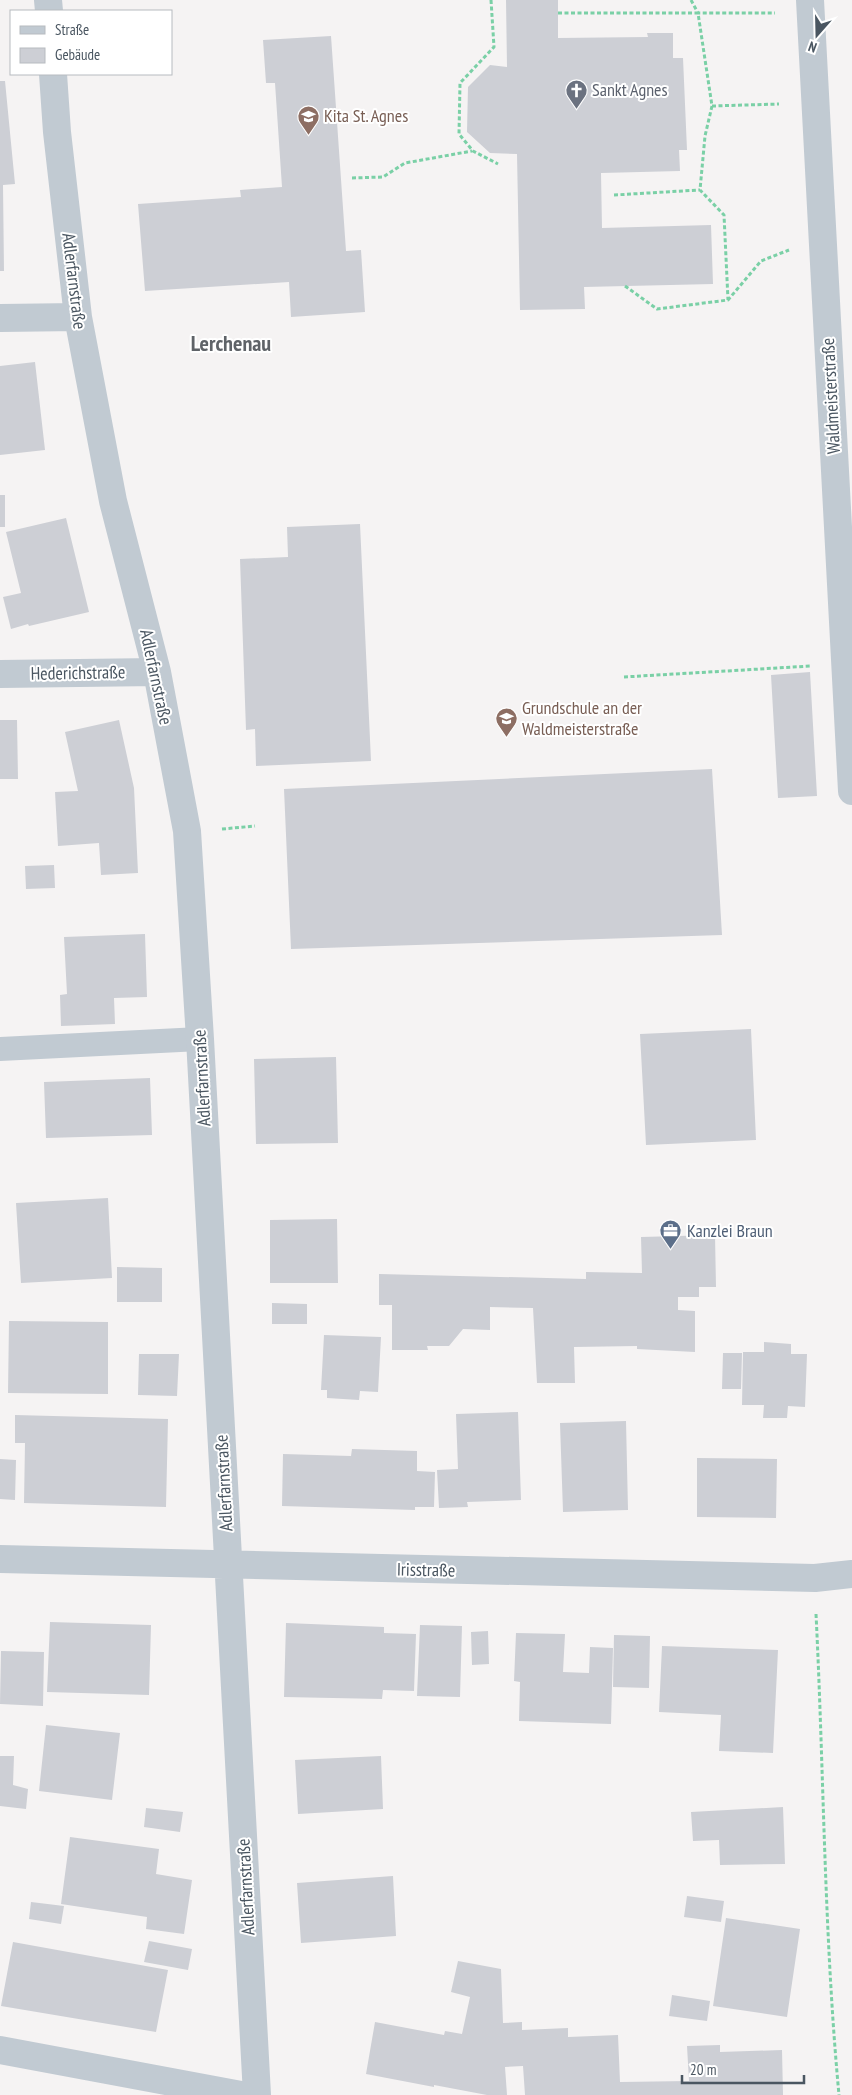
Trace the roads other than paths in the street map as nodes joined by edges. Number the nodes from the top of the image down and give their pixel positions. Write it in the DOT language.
graph roads {
  1 [pos="810,7"];
  2 [pos="53,75"];
  3 [pos="78,317"];
  4 [pos="0,318"];
  5 [pos="156,672"];
  6 [pos="0,674"];
  7 [pos="852,791"];
  8 [pos="200,1039"];
  9 [pos="0,1049"];
  10 [pos="0,1559"];
  11 [pos="229,1565"];
  12 [pos="852,1574"];
  13 [pos="0,2050"];
  14 [pos="241,2095"];
  15 [pos="257,2095"];
  1 -- 7 [label="street, Waldmeisterstraße"];
  2 -- 3 [label="street, Adlerfarnstraße"];
  3 -- 4 [label="street"];
  3 -- 5 [label="street, Adlerfarnstraße"];
  5 -- 6 [label="street, Hederichstraße"];
  5 -- 8 [label="street, Adlerfarnstraße"];
  8 -- 9 [label="lane"];
  8 -- 11 [label="street, Adlerfarnstraße"];
  10 -- 11 [label="street, Irisstraße"];
  11 -- 12 [label="street, Irisstraße"];
  11 -- 15 [label="street, Adlerfarnstraße"];
  13 -- 14 [label="street"];
}
